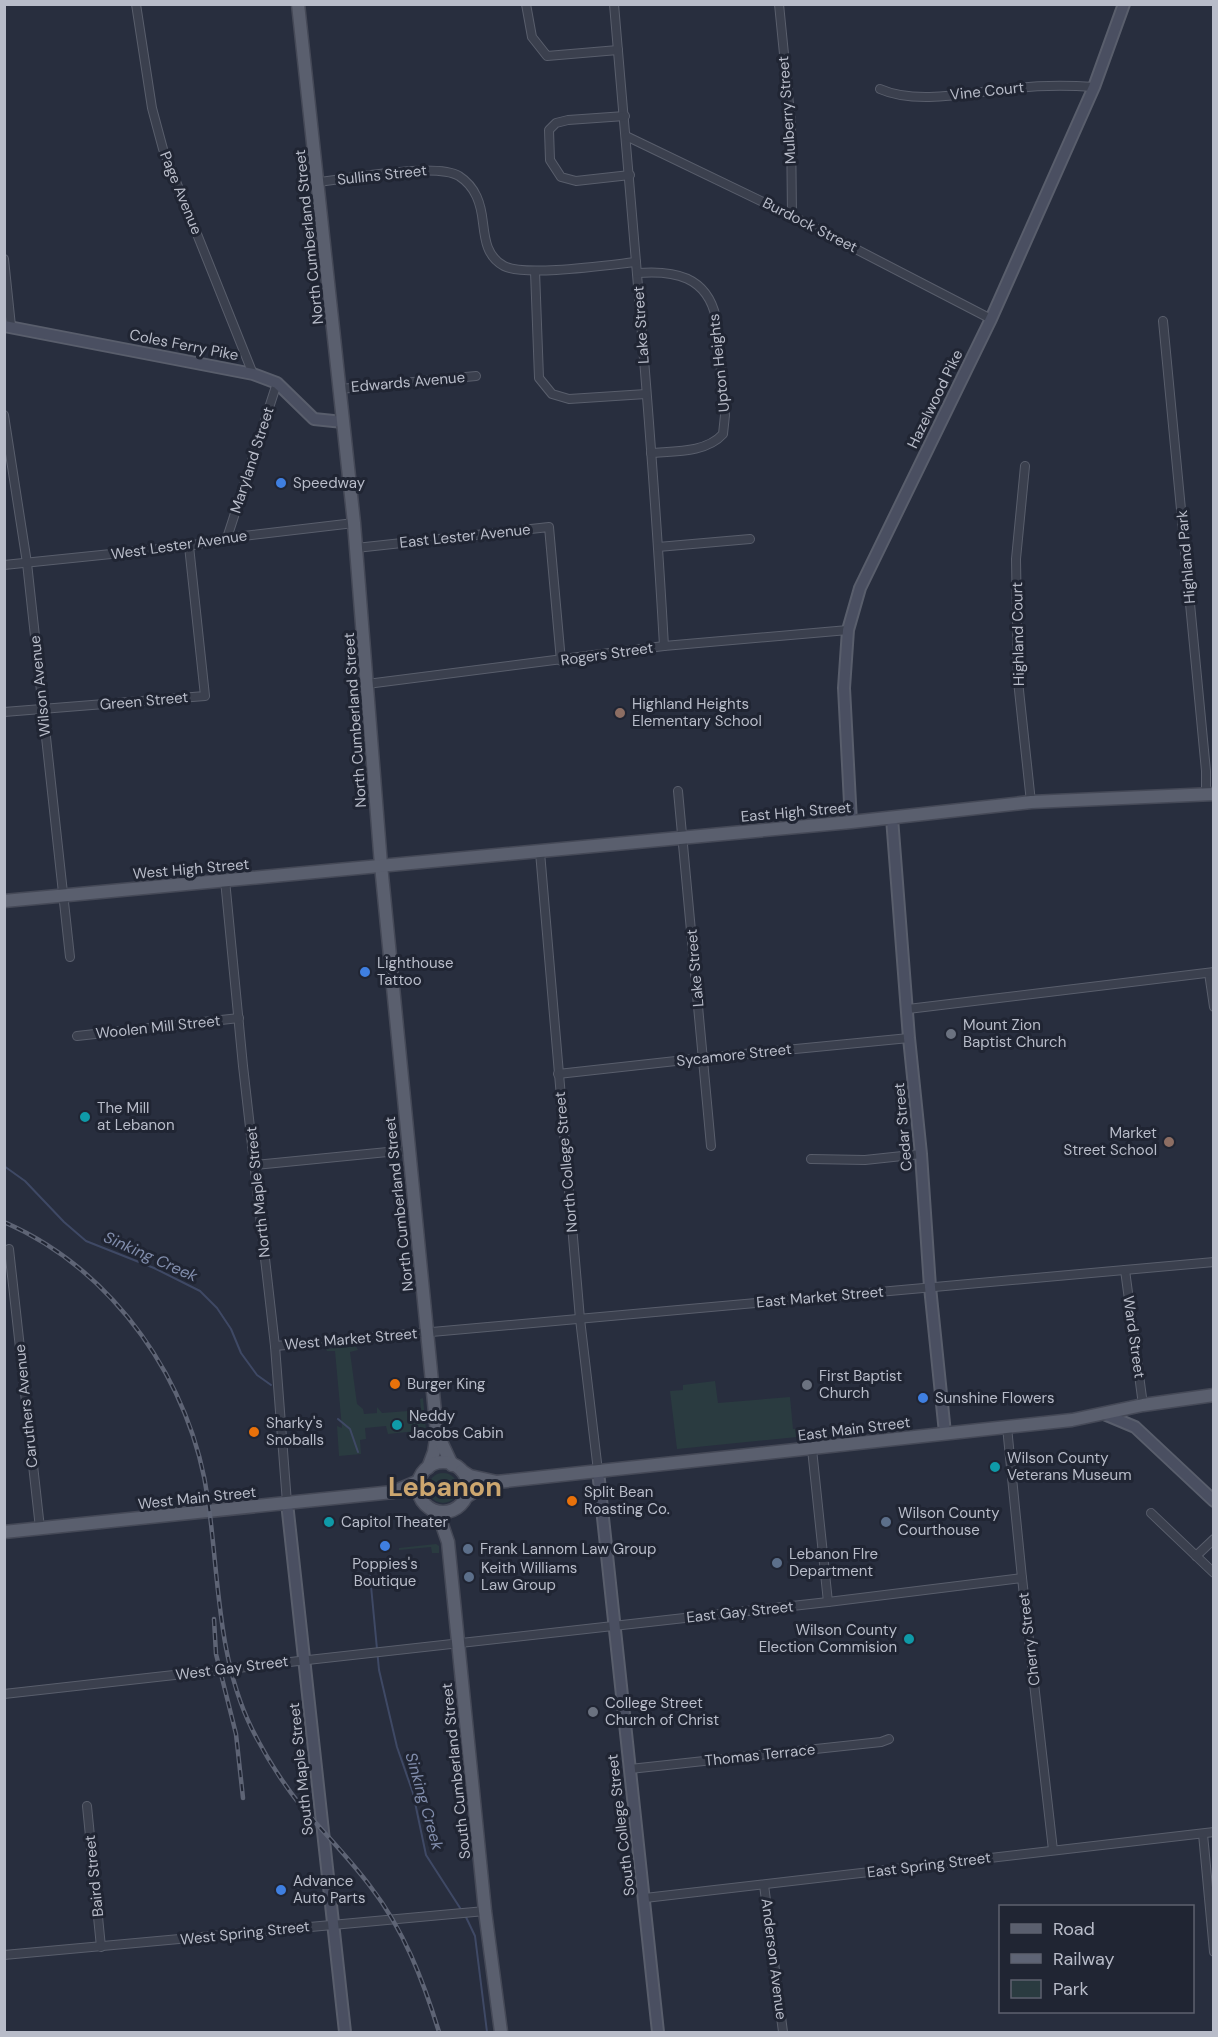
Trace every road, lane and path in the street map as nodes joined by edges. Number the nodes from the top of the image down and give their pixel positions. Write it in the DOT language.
graph roads {
  1 [pos="136,4"];
  2 [pos="298,4"];
  3 [pos="526,4"];
  4 [pos="614,4"];
  5 [pos="779,4"];
  6 [pos="1124,4"];
  7 [pos="618,50"];
  8 [pos="1094,87"];
  9 [pos="880,89"];
  10 [pos="625,116"];
  11 [pos="626,136"];
  12 [pos="630,175"];
  13 [pos="318,182"];
  14 [pos="792,216"];
  15 [pos="4,259"];
  16 [pos="636,262"];
  17 [pos="535,271"];
  18 [pos="637,273"];
  19 [pos="991,319"];
  20 [pos="1163,321"];
  21 [pos="8,326"];
  22 [pos="253,374"];
  23 [pos="476,376"];
  24 [pos="277,383"];
  25 [pos="340,389"];
  26 [pos="646,393"];
  27 [pos="4,415"];
  28 [pos="343,422"];
  29 [pos="651,453"];
  30 [pos="1025,466"];
  31 [pos="354,523"];
  32 [pos="227,538"];
  33 [pos="750,539"];
  34 [pos="189,546"];
  35 [pos="658,547"];
  36 [pos="356,548"];
  37 [pos="27,563"];
  38 [pos="4,565"];
  39 [pos="848,630"];
  40 [pos="664,646"];
  41 [pos="561,661"];
  42 [pos="367,684"];
  43 [pos="43,709"];
  44 [pos="4,712"];
  45 [pos="678,791"];
  46 [pos="1210,794"];
  47 [pos="1031,802"];
  48 [pos="891,818"];
  49 [pos="851,822"];
  50 [pos="683,838"];
  51 [pos="540,852"];
  52 [pos="381,865"];
  53 [pos="225,880"];
  54 [pos="64,896"];
  55 [pos="4,901"];
  56 [pos="70,957"];
  57 [pos="1211,973"];
  58 [pos="1214,1007"];
  59 [pos="908,1008"];
  60 [pos="239,1018"];
  61 [pos="77,1036"];
  62 [pos="909,1038"];
  63 [pos="703,1058"];
  64 [pos="558,1074"];
  65 [pos="711,1146"];
  66 [pos="408,1150"];
  67 [pos="921,1154"];
  68 [pos="811,1159"];
  69 [pos="255,1166"];
  70 [pos="9,1248"];
  71 [pos="1214,1262"];
  72 [pos="1125,1269"];
  73 [pos="930,1287"];
  74 [pos="580,1319"];
  75 [pos="428,1332"];
  76 [pos="274,1346"];
  77 [pos="1214,1395"];
  78 [pos="1143,1405"];
  79 [pos="1104,1414"];
  80 [pos="1007,1427"];
  81 [pos="437,1433"];
  82 [pos="945,1433"];
  83 [pos="812,1449"];
  84 [pos="428,1467"];
  85 [pos="457,1468"];
  86 [pos="598,1471"];
  87 [pos="419,1481"];
  88 [pos="497,1482"];
  89 [pos="393,1492"];
  90 [pos="422,1501"];
  91 [pos="463,1501"];
  92 [pos="1214,1501"];
  93 [pos="286,1503"];
  94 [pos="432,1510"];
  95 [pos="1151,1513"];
  96 [pos="40,1528"];
  97 [pos="4,1532"];
  98 [pos="1214,1539"];
  99 [pos="448,1542"];
  100 [pos="1196,1556"];
  101 [pos="1214,1573"];
  102 [pos="1022,1578"];
  103 [pos="828,1602"];
  104 [pos="615,1626"];
  105 [pos="459,1644"];
  106 [pos="305,1660"];
  107 [pos="4,1694"];
  108 [pos="889,1739"];
  109 [pos="630,1769"];
  110 [pos="87,1806"];
  111 [pos="1214,1832"];
  112 [pos="1203,1834"];
  113 [pos="1053,1850"];
  114 [pos="764,1885"];
  115 [pos="645,1898"];
  116 [pos="485,1911"];
  117 [pos="334,1924"];
  118 [pos="101,1947"];
  119 [pos="1214,1952"];
  120 [pos="4,1955"];
  121 [pos="345,2032"];
  122 [pos="501,2032"];
  123 [pos="658,2032"];
  124 [pos="783,2032"];
  1 -- 22 [label="street, Page Avenue"];
  2 -- 13 [label="main road, North Cumberland Street"];
  3 -- 7 [label="street"];
  4 -- 7 [label="street, Lake Street"];
  5 -- 14 [label="street, Mulberry Street"];
  6 -- 8 [label="street, Hazelwood Pike"];
  7 -- 10 [label="street, Lake Street"];
  8 -- 9 [label="street, Vine Court"];
  8 -- 19 [label="street, Hazelwood Pike"];
  10 -- 11 [label="street, Lake Street"];
  10 -- 12 [label="street"];
  11 -- 12 [label="street, Lake Street"];
  11 -- 14 [label="street, Burdock Street"];
  12 -- 16 [label="street, Lake Street"];
  13 -- 17 [label="street, Sullins Street"];
  13 -- 25 [label="main road, North Cumberland Street"];
  14 -- 19 [label="street, Burdock Street"];
  15 -- 21 [label="street"];
  16 -- 17 [label="street, Sullins Street"];
  16 -- 18 [label="street, Lake Street"];
  17 -- 26 [label="street"];
  18 -- 26 [label="street, Lake Street"];
  18 -- 29 [label="street, Upton Heights"];
  19 -- 39 [label="street, Hazelwood Pike"];
  20 -- 46 [label="street, Highland Park"];
  21 -- 22 [label="street, Coles Ferry Pike"];
  22 -- 24 [label="street, Coles Ferry Pike"];
  23 -- 25 [label="street, Edwards Avenue"];
  24 -- 28 [label="street, Coles Ferry Pike"];
  24 -- 32 [label="street, Maryland Street"];
  25 -- 28 [label="main road, North Cumberland Street"];
  26 -- 29 [label="street, Lake Street"];
  27 -- 37 [label="street, Wilson Avenue"];
  28 -- 31 [label="main road, North Cumberland Street"];
  29 -- 35 [label="street, Lake Street"];
  30 -- 47 [label="street, Highland Court"];
  31 -- 32 [label="street, West Lester Avenue"];
  31 -- 36 [label="main road, North Cumberland Street"];
  32 -- 34 [label="street, West Lester Avenue"];
  33 -- 35 [label="street"];
  34 -- 37 [label="street, West Lester Avenue"];
  34 -- 43 [label="street, Green Street"];
  35 -- 40 [label="street, Lake Street"];
  36 -- 41 [label="street, East Lester Avenue"];
  36 -- 42 [label="main road, North Cumberland Street"];
  37 -- 38 [label="street, West Lester Avenue"];
  37 -- 43 [label="street, Wilson Avenue"];
  39 -- 40 [label="street, Rogers Street"];
  39 -- 49 [label="street, Hazelwood Pike"];
  40 -- 41 [label="street, Rogers Street"];
  41 -- 42 [label="street, Rogers Street"];
  42 -- 52 [label="main road, North Cumberland Street"];
  43 -- 44 [label="street, Green Street"];
  43 -- 54 [label="street, Wilson Avenue"];
  45 -- 50 [label="street, Lake Street"];
  46 -- 47 [label="main road, East High Street"];
  47 -- 48 [label="main road, East High Street"];
  48 -- 49 [label="main road, East High Street"];
  48 -- 59 [label="street, Cedar Street"];
  49 -- 50 [label="main road, East High Street"];
  50 -- 51 [label="main road, East High Street"];
  50 -- 63 [label="street, Lake Street"];
  51 -- 52 [label="main road, East High Street"];
  51 -- 64 [label="street, North College Street"];
  52 -- 53 [label="main road, West High Street"];
  52 -- 66 [label="main road, North Cumberland Street"];
  53 -- 54 [label="main road, West High Street"];
  53 -- 60 [label="street, North Maple Street"];
  54 -- 55 [label="main road, West High Street"];
  54 -- 56 [label="street, Wilson Avenue"];
  57 -- 58 [label="street"];
  57 -- 59 [label="street"];
  59 -- 62 [label="street, Cedar Street"];
  60 -- 61 [label="street, Woolen Mill Street"];
  60 -- 69 [label="street, North Maple Street"];
  62 -- 63 [label="street, Sycamore Street"];
  62 -- 67 [label="street, Cedar Street"];
  63 -- 64 [label="street, Sycamore Street"];
  63 -- 65 [label="street, Lake Street"];
  64 -- 74 [label="street, North College Street"];
  66 -- 69 [label="street"];
  66 -- 75 [label="main road, North Cumberland Street"];
  67 -- 68 [label="street"];
  67 -- 73 [label="street, Cedar Street"];
  69 -- 76 [label="street, North Maple Street"];
  70 -- 96 [label="street, Caruthers Avenue"];
  71 -- 72 [label="street, East Market Street"];
  72 -- 73 [label="street, East Market Street"];
  72 -- 78 [label="street, Ward Street"];
  73 -- 74 [label="street, East Market Street"];
  73 -- 82 [label="street, Cedar Street"];
  74 -- 75 [label="street, East Market Street"];
  74 -- 86 [label="street, North College Street"];
  75 -- 76 [label="street, West Market Street"];
  75 -- 81 [label="main road, North Cumberland Street"];
  76 -- 93 [label="street, North Maple Street"];
  77 -- 78 [label="main road, East Main Street"];
  78 -- 79 [label="main road, East Main Street"];
  79 -- 80 [label="main road, East Main Street"];
  79 -- 92 [label="street"];
  80 -- 82 [label="main road, East Main Street"];
  80 -- 102 [label="street, Cherry Street"];
  81 -- 84 [label="main road, North Cumberland Street"];
  81 -- 85 [label="main road, North Cumberland Street"];
  82 -- 83 [label="main road, East Main Street"];
  83 -- 86 [label="main road, East Main Street"];
  83 -- 103 [label="street"];
  84 -- 85 [label="main road"];
  84 -- 87 [label="main road"];
  85 -- 88 [label="main road, East Main Street"];
  85 -- 91 [label="main road"];
  86 -- 88 [label="main road, East Main Street"];
  86 -- 104 [label="street, South College Street"];
  87 -- 89 [label="main road, West Main Street"];
  87 -- 90 [label="main road"];
  88 -- 91 [label="main road, East Main Street"];
  89 -- 90 [label="main road, West Main Street"];
  89 -- 93 [label="main road, West Main Street"];
  90 -- 94 [label="main road"];
  91 -- 94 [label="main road"];
  91 -- 99 [label="main road"];
  93 -- 96 [label="main road, West Main Street"];
  93 -- 106 [label="street, South Maple Street"];
  94 -- 99 [label="main road, South Cumberland Street"];
  95 -- 100 [label="street"];
  96 -- 97 [label="main road, West Main Street"];
  98 -- 100 [label="street"];
  99 -- 105 [label="main road, South Cumberland Street"];
  100 -- 101 [label="street"];
  102 -- 103 [label="street, East Gay Street"];
  102 -- 113 [label="street, Cherry Street"];
  103 -- 104 [label="street, East Gay Street"];
  104 -- 105 [label="street, East Gay Street"];
  104 -- 109 [label="street, South College Street"];
  105 -- 106 [label="street, West Gay Street"];
  105 -- 116 [label="main road, South Cumberland Street"];
  106 -- 107 [label="street, West Gay Street"];
  106 -- 117 [label="street, South Maple Street"];
  108 -- 109 [label="street, Thomas Terrace"];
  109 -- 115 [label="street, South College Street"];
  110 -- 118 [label="street, Baird Street"];
  111 -- 112 [label="street, East Spring Street"];
  112 -- 113 [label="street, East Spring Street"];
  112 -- 119 [label="street"];
  113 -- 114 [label="street, East Spring Street"];
  114 -- 115 [label="street, East Spring Street"];
  114 -- 124 [label="street, Anderson Avenue"];
  115 -- 123 [label="street, South College Street"];
  116 -- 117 [label="street, West Spring Street"];
  116 -- 122 [label="main road, South Cumberland Street"];
  117 -- 118 [label="street, West Spring Street"];
  117 -- 121 [label="street, South Maple Street"];
  118 -- 120 [label="street, West Spring Street"];
}
